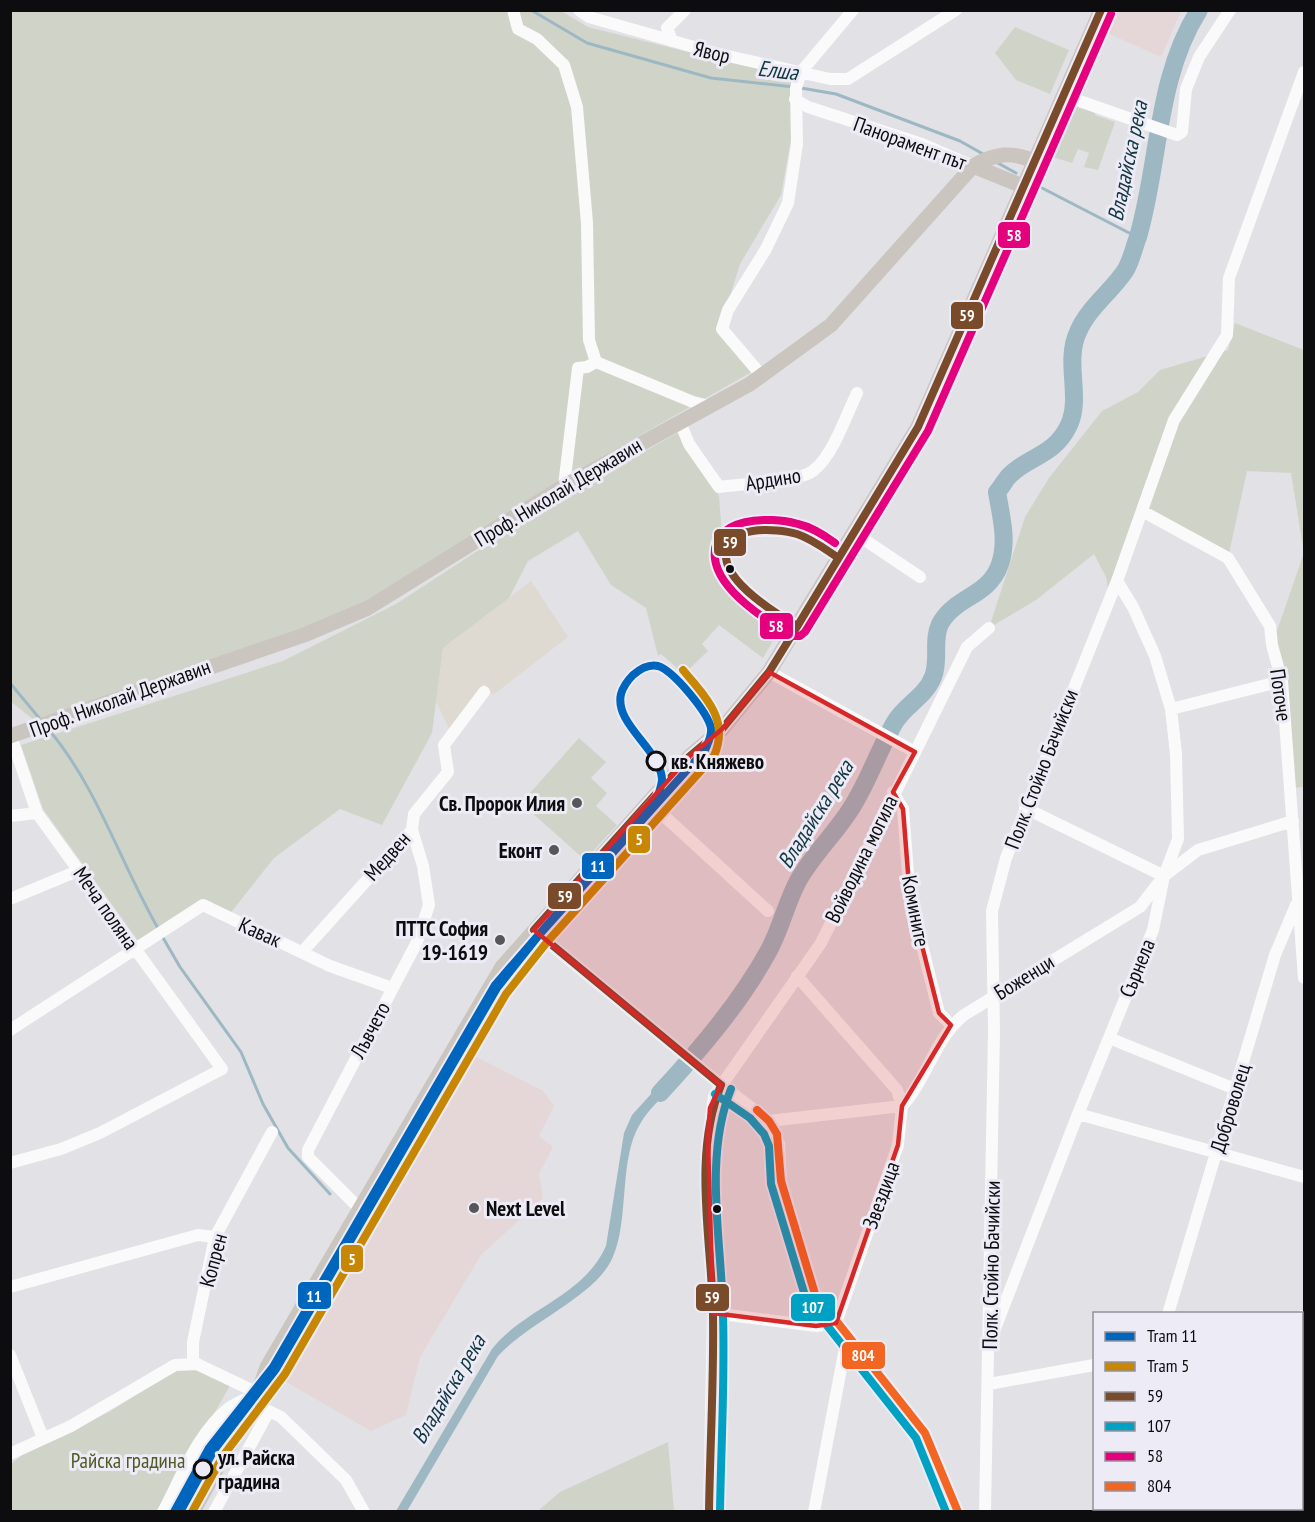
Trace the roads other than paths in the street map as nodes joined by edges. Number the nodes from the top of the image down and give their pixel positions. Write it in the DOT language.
graph roads {
  1 [pos="513,10"];
  2 [pos="579,10"];
  3 [pos="685,10"];
  4 [pos="853,10"];
  5 [pos="956,10"];
  6 [pos="1101,10"];
  7 [pos="1230,10"];
  8 [pos="672,41"];
  9 [pos="801,72"];
  10 [pos="1305,72"];
  11 [pos="1065,96"];
  12 [pos="795,99"];
  13 [pos="983,160"];
  14 [pos="1036,162"];
  15 [pos="1025,187"];
  16 [pos="596,362"];
  17 [pos="762,376"];
  18 [pos="857,393"];
  19 [pos="709,406"];
  20 [pos="680,422"];
  21 [pos="564,486"];
  22 [pos="1142,511"];
  23 [pos="853,532"];
  24 [pos="837,558"];
  25 [pos="920,577"];
  26 [pos="1117,581"];
  27 [pos="797,626"];
  28 [pos="989,628"];
  29 [pos="768,672"];
  30 [pos="1282,681"];
  31 [pos="484,693"];
  32 [pos="1171,709"];
  33 [pos="11,736"];
  34 [pos="911,751"];
  35 [pos="893,792"];
  36 [pos="653,805"];
  37 [pos="1025,808"];
  38 [pos="38,813"];
  39 [pos="10,816"];
  40 [pos="1293,821"];
  41 [pos="412,830"];
  42 [pos="80,870"];
  43 [pos="1164,876"];
  44 [pos="10,899"];
  45 [pos="1297,904"];
  46 [pos="768,911"];
  47 [pos="538,934"];
  48 [pos="136,951"];
  49 [pos="303,951"];
  50 [pos="797,976"];
  51 [pos="1305,978"];
  52 [pos="393,988"];
  53 [pos="994,996"];
  54 [pos="951,1025"];
  55 [pos="10,1030"];
  56 [pos="1109,1038"];
  57 [pos="720,1085"];
  58 [pos="1235,1089"];
  59 [pos="902,1106"];
  60 [pos="1078,1114"];
  61 [pos="769,1121"];
  62 [pos="272,1132"];
  63 [pos="1216,1154"];
  64 [pos="10,1163"];
  65 [pos="1305,1177"];
  66 [pos="360,1209"];
  67 [pos="215,1237"];
  68 [pos="10,1287"];
  69 [pos="1169,1312"];
  70 [pos="712,1313"];
  71 [pos="836,1323"];
  72 [pos="848,1336"];
  73 [pos="989,1346"];
  74 [pos="10,1356"];
  75 [pos="194,1363"];
  76 [pos="1093,1365"];
  77 [pos="989,1384"];
  78 [pos="258,1393"];
  79 [pos="269,1411"];
  80 [pos="43,1438"];
  81 [pos="10,1454"];
  82 [pos="163,1512"];
  83 [pos="192,1512"];
  84 [pos="214,1512"];
  85 [pos="364,1512"];
  86 [pos="709,1512"];
  87 [pos="814,1512"];
  88 [pos="958,1512"];
  89 [pos="986,1512"];
  1 -- 16 [label="street"];
  2 -- 8 [label="street, Явор"];
  3 -- 8 [label="street"];
  4 -- 9 [label="street"];
  5 -- 9 [label="street, Явор"];
  6 -- 11 [label="main road"];
  7 -- 11 [label="street"];
  8 -- 9 [label="street, Явор"];
  9 -- 12 [label="street"];
  10 -- 22 [label="street, Полк. Стойно Бачийски"];
  11 -- 14 [label="main road"];
  12 -- 13 [label="street, Панорамент път"];
  12 -- 17 [label="street"];
  13 -- 14 [label="main road"];
  13 -- 15 [label="main road, Панорамент път"];
  13 -- 17 [label="main road, Проф. Николай Державин"];
  14 -- 15 [label="main road"];
  15 -- 23 [label="main road"];
  16 -- 19 [label="street"];
  16 -- 21 [label="street"];
  17 -- 19 [label="main road, Проф. Николай Державин"];
  18 -- 20 [label="street, Ардино"];
  19 -- 20 [label="main road, Проф. Николай Державин"];
  20 -- 21 [label="main road, Проф. Николай Державин"];
  21 -- 33 [label="main road, Проф. Николай Державин"];
  22 -- 26 [label="street, Полк. Стойно Бачийски"];
  22 -- 30 [label="street, Поточе"];
  23 -- 24 [label="main road"];
  23 -- 25 [label="street"];
  24 -- 27 [label="main road"];
  24 -- 27 [label="street"];
  26 -- 32 [label="street, Сърнела"];
  26 -- 37 [label="street, Полк. Стойно Бачийски"];
  27 -- 29 [label="main road"];
  28 -- 34 [label="street, Войводина могила"];
  29 -- 34 [label="street"];
  29 -- 36 [label="main road"];
  30 -- 32 [label="street"];
  30 -- 40 [label="street, Поточе"];
  31 -- 41 [label="street, Медвен"];
  32 -- 43 [label="street, Сърнела"];
  33 -- 38 [label="street, Меча поляна"];
  34 -- 35 [label="street, Войводина могила"];
  35 -- 50 [label="street, Войводина могила"];
  35 -- 54 [label="street, Комините"];
  36 -- 46 [label="street"];
  36 -- 47 [label="main road"];
  37 -- 43 [label="street"];
  37 -- 53 [label="street, Полк. Стойно Бачийски"];
  38 -- 39 [label="street"];
  38 -- 42 [label="street, Меча поляна"];
  40 -- 43 [label="street, Боженци"];
  40 -- 45 [label="street, Поточе"];
  41 -- 49 [label="street, Медвен"];
  41 -- 52 [label="street, Лъвчето"];
  42 -- 44 [label="street"];
  42 -- 48 [label="street, Меча поляна"];
  43 -- 53 [label="street, Боженци"];
  43 -- 56 [label="street, Сърнела"];
  45 -- 51 [label="street, Поточе"];
  45 -- 58 [label="street, Доброволец"];
  47 -- 57 [label="street"];
  47 -- 66 [label="main road"];
  47 -- 78 [label="main road"];
  48 -- 49 [label="street, Кавак"];
  48 -- 55 [label="street, Кавак"];
  48 -- 64 [label="street, Меча поляна"];
  49 -- 52 [label="street, Кавак"];
  50 -- 57 [label="street, Войводина могила"];
  50 -- 59 [label="street"];
  52 -- 66 [label="street, Лъвчето"];
  53 -- 54 [label="street, Боженци"];
  53 -- 73 [label="street, Полк. Стойно Бачийски"];
  54 -- 59 [label="street, Боженци"];
  56 -- 58 [label="street"];
  56 -- 60 [label="street, Сърнела"];
  57 -- 61 [label="street"];
  57 -- 70 [label="street, Войводина могила"];
  58 -- 63 [label="street, Доброволец"];
  59 -- 61 [label="street"];
  59 -- 71 [label="street, Звездица"];
  60 -- 63 [label="street"];
  60 -- 73 [label="street, Сърнела"];
  61 -- 71 [label="street"];
  62 -- 67 [label="street, Копрен"];
  63 -- 65 [label="street"];
  63 -- 69 [label="street, Доброволец"];
  66 -- 78 [label="main road"];
  67 -- 68 [label="street"];
  67 -- 75 [label="street, Копрен"];
  70 -- 71 [label="street"];
  70 -- 86 [label="street, Войводина могила"];
  71 -- 72 [label="street"];
  72 -- 87 [label="street"];
  72 -- 88 [label="street"];
  73 -- 77 [label="street, Полк. Стойно Бачийски"];
  74 -- 80 [label="street"];
  75 -- 78 [label="street"];
  75 -- 80 [label="street"];
  76 -- 77 [label="street"];
  77 -- 89 [label="street, Полк. Стойно Бачийски"];
  78 -- 79 [label="street"];
  78 -- 82 [label="street"];
  78 -- 83 [label="main road"];
  79 -- 84 [label="street"];
  79 -- 85 [label="street"];
  80 -- 81 [label="street"];
}
